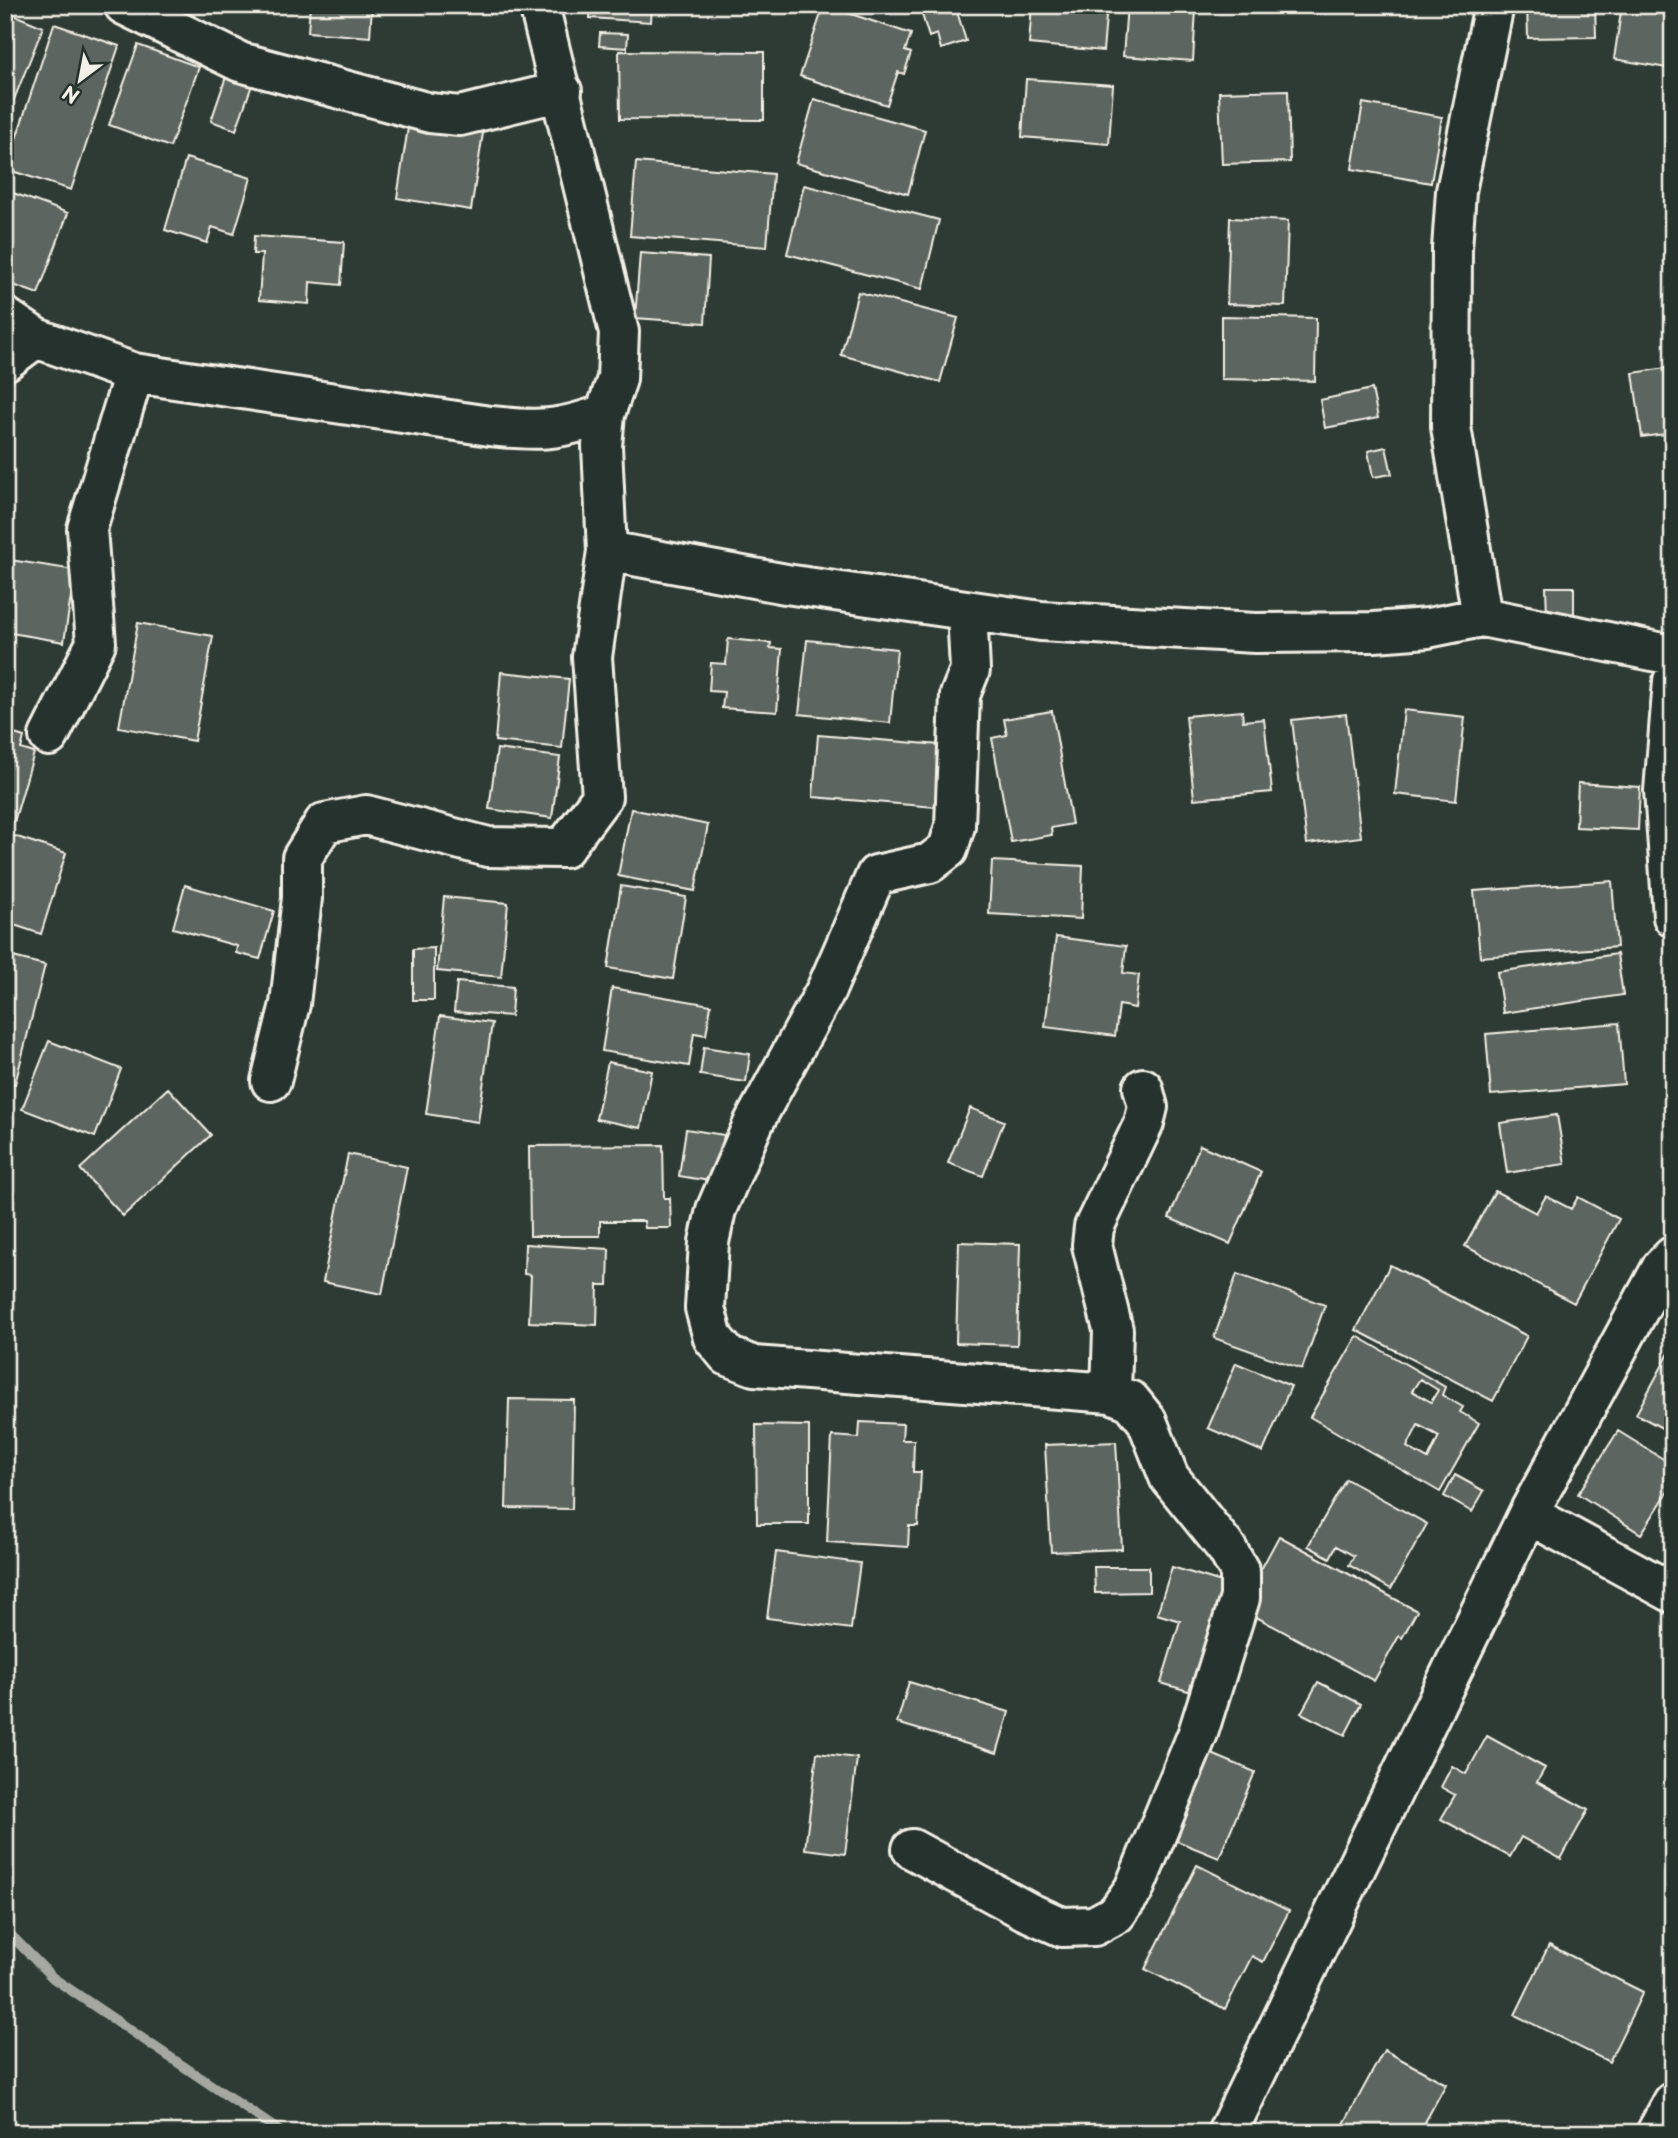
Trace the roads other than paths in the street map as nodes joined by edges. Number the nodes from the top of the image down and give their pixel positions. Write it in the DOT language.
graph roads {
  1 [pos="124,5"];
  2 [pos="539,5"];
  3 [pos="1494,5"];
  4 [pos="562,91"];
  5 [pos="5,317"];
  6 [pos="36,338"];
  7 [pos="5,361"];
  8 [pos="134,373"];
  9 [pos="605,414"];
  10 [pos="607,551"];
  11 [pos="967,611"];
  12 [pos="1482,617"];
  13 [pos="1673,655"];
  14 [pos="1673,681"];
  15 [pos="50,736"];
  16 [pos="1673,917"];
  17 [pos="271,1081"];
  18 [pos="1143,1088"];
  19 [pos="1673,1256"];
  20 [pos="1111,1393"];
  21 [pos="1528,1514"];
  22 [pos="1673,1593"];
  23 [pos="912,1849"];
  24 [pos="1673,2102"];
  25 [pos="1227,2133"];
  26 [pos="1656,2133"];
  1 -- 4 [label="street"];
  2 -- 4 [label="street"];
  3 -- 12 [label="street"];
  4 -- 9 [label="street"];
  5 -- 6 [label="street"];
  6 -- 7 [label="street"];
  6 -- 8 [label="street"];
  8 -- 9 [label="street"];
  8 -- 15 [label="street"];
  9 -- 10 [label="street"];
  10 -- 11 [label="street"];
  10 -- 17 [label="street"];
  11 -- 12 [label="street"];
  11 -- 20 [label="street"];
  12 -- 13 [label="street"];
  14 -- 16 [label="street"];
  18 -- 20 [label="street"];
  19 -- 21 [label="street"];
  20 -- 23 [label="street"];
  21 -- 22 [label="street"];
  21 -- 25 [label="street"];
  24 -- 26 [label="street"];
}
